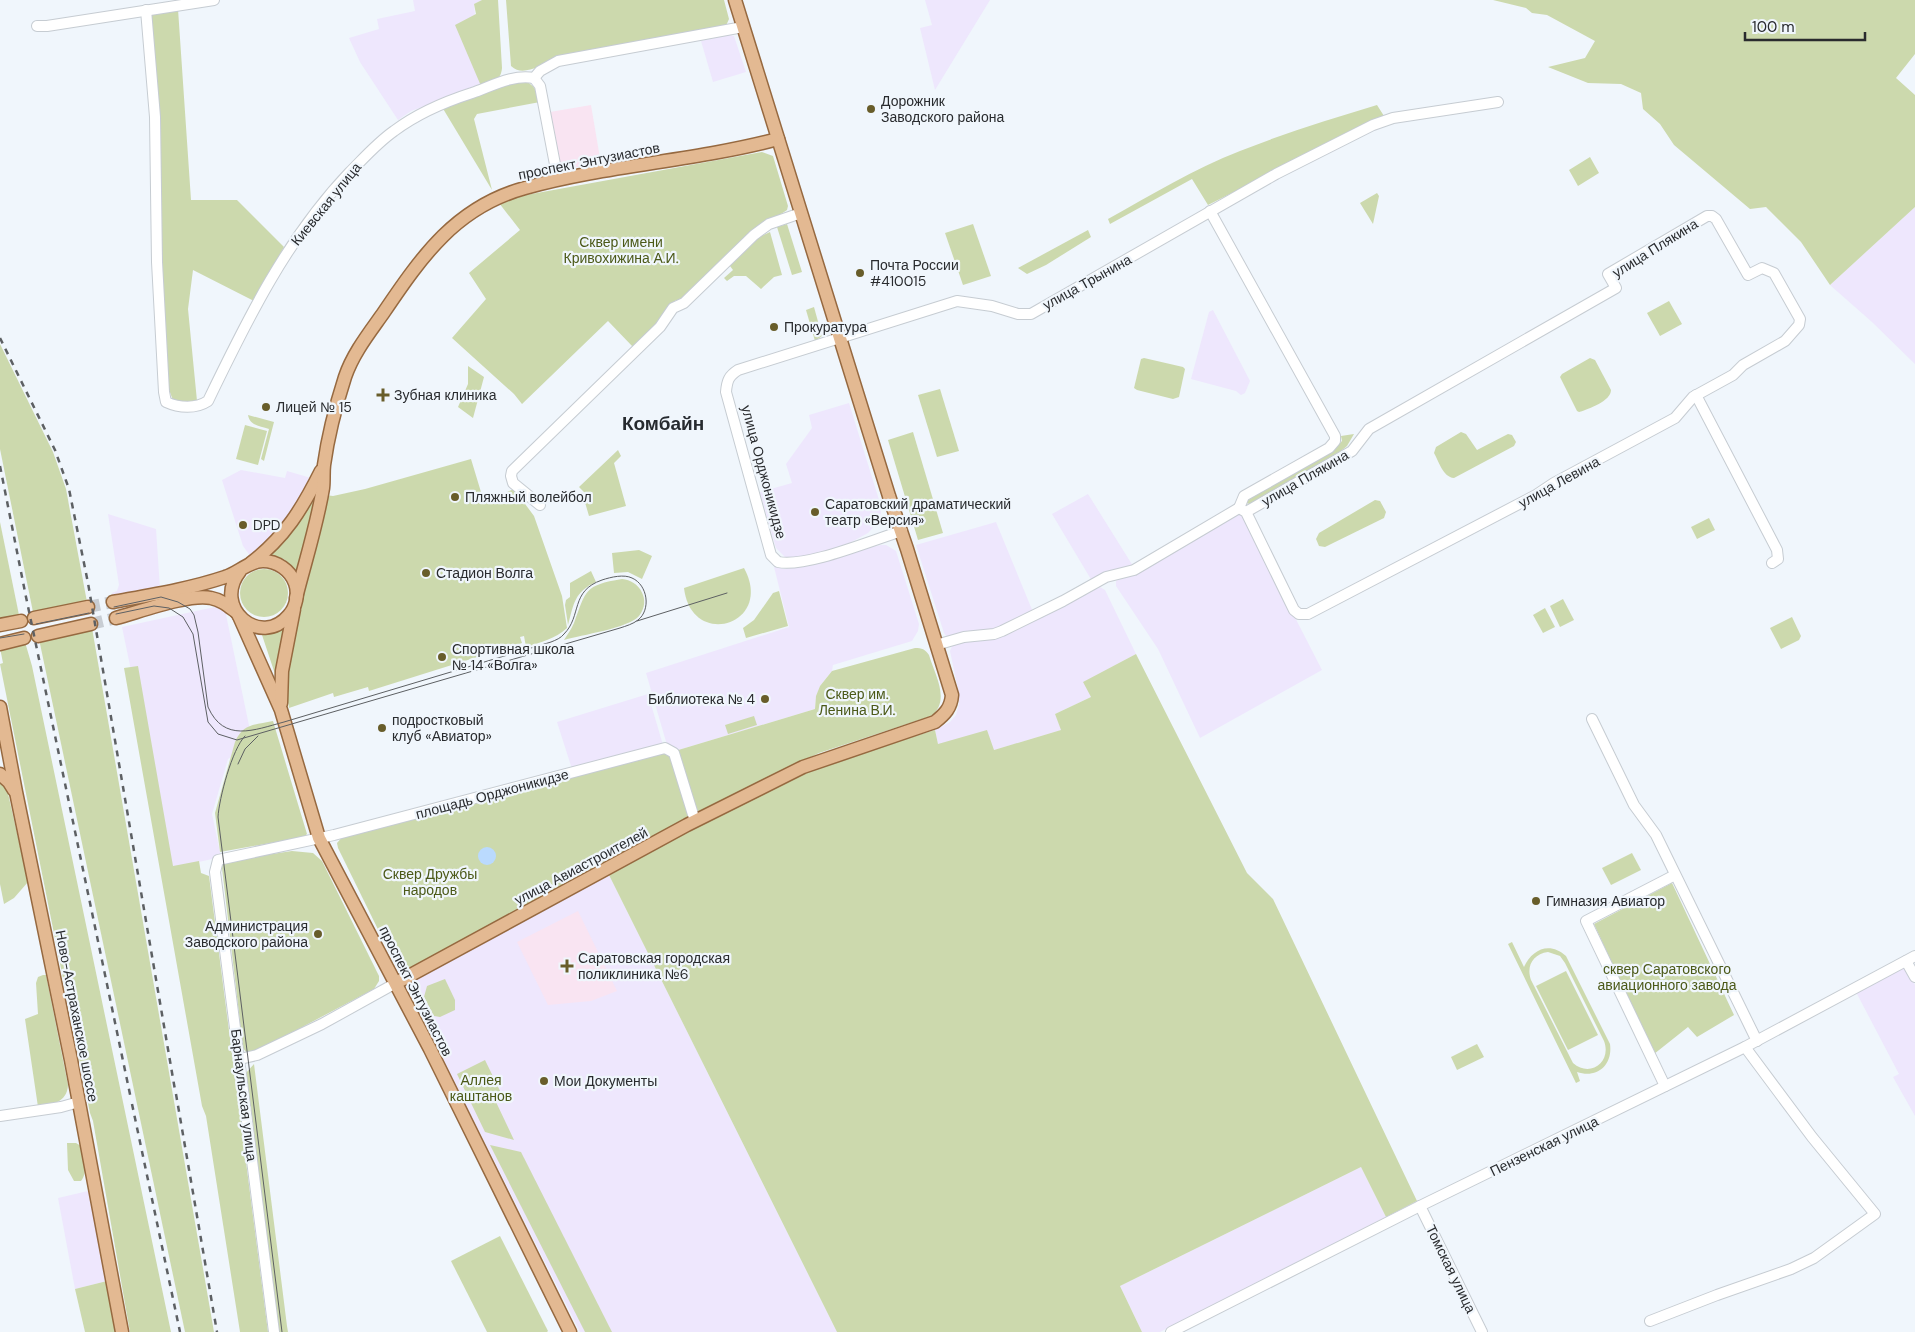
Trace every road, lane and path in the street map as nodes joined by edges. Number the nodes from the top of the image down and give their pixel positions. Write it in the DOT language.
graph roads {
  1 [pos="214,0"];
  2 [pos="735,0"];
  3 [pos="146,10"];
  4 [pos="37,26"];
  5 [pos="743,27"];
  6 [pos="534,78"];
  7 [pos="1498,102"];
  8 [pos="778,139"];
  9 [pos="558,180"];
  10 [pos="1210,211"];
  11 [pos="801,213"];
  12 [pos="1712,216"];
  13 [pos="840,338"];
  14 [pos="1696,395"];
  15 [pos="324,467"];
  16 [pos="540,506"];
  17 [pos="1242,510"];
  18 [pos="902,531"];
  19 [pos="1772,562"];
  20 [pos="245,568"];
  21 [pos="114,602"];
  22 [pos="296,602"];
  23 [pos="88,607"];
  24 [pos="238,614"];
  25 [pos="34,618"];
  26 [pos="116,618"];
  27 [pos="21,620"];
  28 [pos="91,624"];
  29 [pos="0,625"];
  30 [pos="38,636"];
  31 [pos="24,638"];
  32 [pos="0,644"];
  33 [pos="936,645"];
  34 [pos="0,707"];
  35 [pos="281,710"];
  36 [pos="1592,718"];
  37 [pos="2,729"];
  38 [pos="0,774"];
  39 [pos="16,792"];
  40 [pos="695,821"];
  41 [pos="319,838"];
  42 [pos="218,860"];
  43 [pos="1675,875"];
  44 [pos="1910,959"];
  45 [pos="1915,977"];
  46 [pos="396,982"];
  47 [pos="1757,1041"];
  48 [pos="1745,1047"];
  49 [pos="240,1060"];
  50 [pos="1665,1086"];
  51 [pos="79,1102"];
  52 [pos="0,1116"];
  53 [pos="1420,1206"];
  54 [pos="1650,1321"];
  55 [pos="122,1332"];
  56 [pos="274,1332"];
  57 [pos="570,1332"];
  58 [pos="1171,1332"];
  59 [pos="1482,1332"];
  1 -- 3 [label="street"];
  2 -- 5 [label="main road"];
  3 -- 4 [label="street"];
  3 -- 6 [label="street, Киевская улица"];
  5 -- 6 [label="street"];
  5 -- 8 [label="main road"];
  6 -- 9 [label="street"];
  7 -- 10 [label="street, улица Трынина"];
  8 -- 9 [label="main road, проспект Энтузиастов"];
  8 -- 11 [label="main road"];
  9 -- 15 [label="main road, проспект Энтузиастов"];
  10 -- 13 [label="street, улица Трынина"];
  10 -- 17 [label="street"];
  11 -- 13 [label="main road"];
  11 -- 16 [label="street"];
  12 -- 14 [label="street, улица Левина"];
  12 -- 17 [label="street, улица Плякина"];
  13 -- 18 [label="main road"];
  13 -- 18 [label="street, улица Орджоникидзе"];
  14 -- 17 [label="street, улица Левина"];
  14 -- 19 [label="street"];
  15 -- 20 [label="main road, проспект Энтузиастов"];
  15 -- 22 [label="main road, проспект Энтузиастов"];
  17 -- 33 [label="street, улица Плякина"];
  18 -- 33 [label="main road"];
  20 -- 21 [label="main road"];
  20 -- 22 [label="main road, проспект Энтузиастов"];
  20 -- 24 [label="main road, проспект Энтузиастов"];
  22 -- 24 [label="main road, проспект Энтузиастов"];
  22 -- 35 [label="main road, проспект Энтузиастов"];
  23 -- 25 [label="main road"];
  24 -- 26 [label="main road"];
  24 -- 35 [label="main road, проспект Энтузиастов"];
  27 -- 29 [label="main road"];
  28 -- 30 [label="main road"];
  31 -- 32 [label="main road"];
  33 -- 40 [label="main road, улица Авиастроителей"];
  34 -- 37 [label="main road, Ново-Астраханское шоссе"];
  35 -- 41 [label="main road, проспект Энтузиастов"];
  36 -- 43 [label="street"];
  37 -- 39 [label="main road, Ново-Астраханское шоссе"];
  38 -- 39 [label="main road"];
  39 -- 51 [label="main road, Ново-Астраханское шоссе"];
  40 -- 41 [label="street, площадь Орджоникидзе"];
  40 -- 46 [label="main road, улица Авиастроителей"];
  41 -- 42 [label="street, площадь Орджоникидзе"];
  41 -- 46 [label="main road, проспект Энтузиастов"];
  42 -- 49 [label="street, Барнаульская улица"];
  43 -- 47 [label="street"];
  43 -- 50 [label="street"];
  44 -- 45 [label="street"];
  44 -- 47 [label="street, Пензенская улица"];
  46 -- 49 [label="street, улица Авиастроителей"];
  46 -- 57 [label="main road, проспект Энтузиастов"];
  47 -- 48 [label="street, Пензенская улица"];
  48 -- 50 [label="street, Пензенская улица"];
  48 -- 54 [label="street"];
  49 -- 56 [label="street, Барнаульская улица"];
  50 -- 53 [label="street, Пензенская улица"];
  51 -- 52 [label="street"];
  51 -- 55 [label="main road, Ново-Астраханское шоссе"];
  53 -- 58 [label="street, Пензенская улица"];
  53 -- 59 [label="street, Томская улица"];
}
